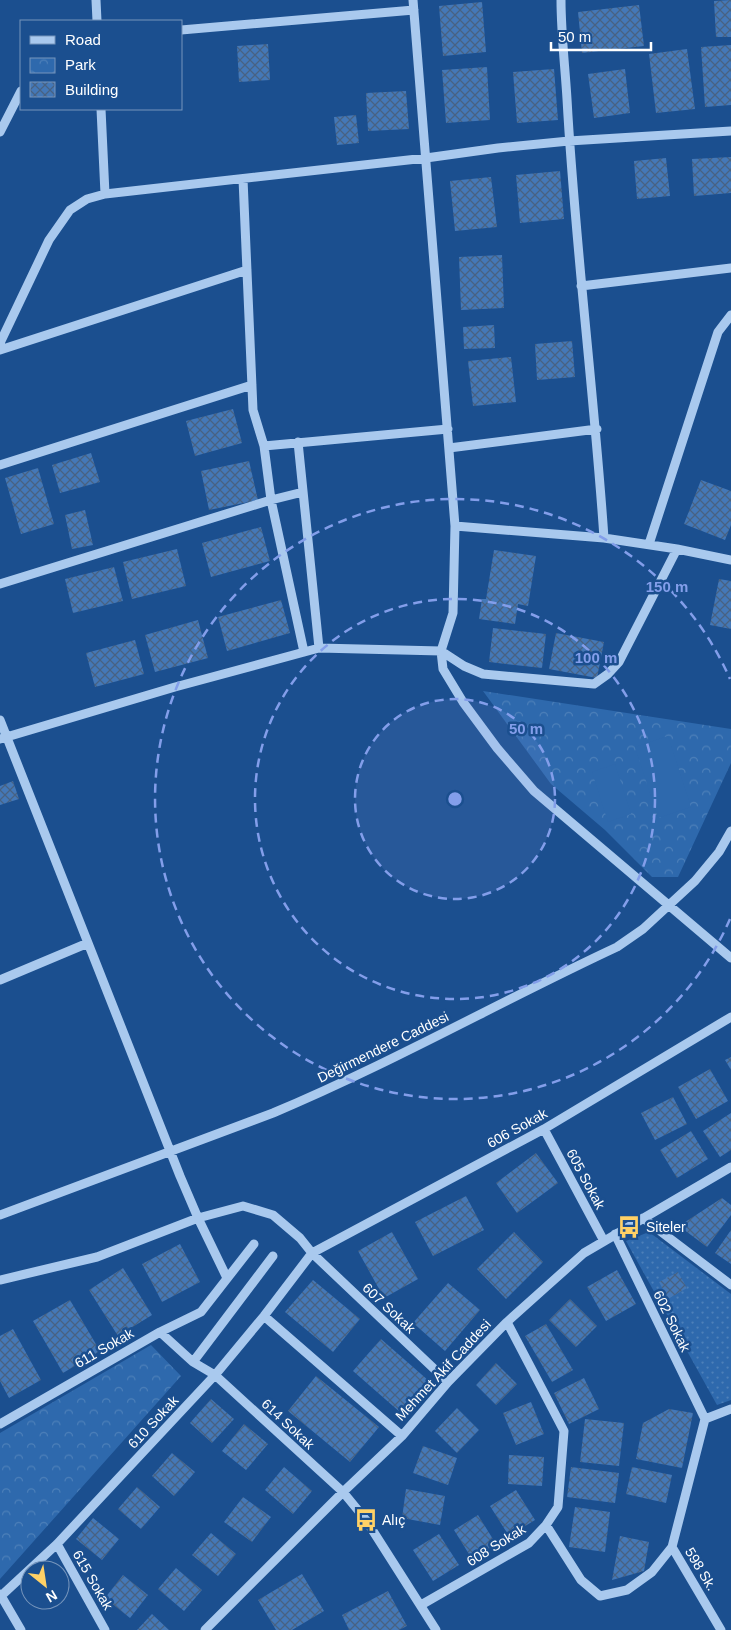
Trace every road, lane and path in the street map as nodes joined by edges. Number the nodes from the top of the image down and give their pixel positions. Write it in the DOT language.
graph roads {
  1 [pos="96,0"];
  2 [pos="413,0"];
  3 [pos="561,0"];
  4 [pos="414,10"];
  5 [pos="97,20"];
  6 [pos="182,30"];
  7 [pos="20,93"];
  8 [pos="101,110"];
  9 [pos="731,131"];
  10 [pos="0,132"];
  11 [pos="569,141"];
  12 [pos="426,158"];
  13 [pos="243,179"];
  14 [pos="104,194"];
  15 [pos="731,268"];
  16 [pos="247,270"];
  17 [pos="581,286"];
  18 [pos="731,315"];
  19 [pos="0,343"];
  20 [pos="0,350"];
  21 [pos="252,385"];
  22 [pos="448,429"];
  23 [pos="597,430"];
  24 [pos="298,442"];
  25 [pos="264,446"];
  26 [pos="449,448"];
  27 [pos="0,465"];
  28 [pos="303,492"];
  29 [pos="272,500"];
  30 [pos="455,526"];
  31 [pos="604,538"];
  32 [pos="649,544"];
  33 [pos="677,548"];
  34 [pos="731,560"];
  35 [pos="0,584"];
  36 [pos="319,648"];
  37 [pos="441,651"];
  38 [pos="304,652"];
  39 [pos="0,720"];
  40 [pos="3,738"];
  41 [pos="731,830"];
  42 [pos="668,905"];
  43 [pos="88,943"];
  44 [pos="731,958"];
  45 [pos="0,980"];
  46 [pos="731,1017"];
  47 [pos="544,1129"];
  48 [pos="170,1152"];
  49 [pos="731,1167"];
  50 [pos="0,1215"];
  51 [pos="198,1218"];
  52 [pos="643,1218"];
  53 [pos="614,1234"];
  54 [pos="604,1241"];
  55 [pos="254,1244"];
  56 [pos="312,1253"];
  57 [pos="273,1256"];
  58 [pos="227,1278"];
  59 [pos="0,1280"];
  60 [pos="731,1285"];
  61 [pos="264,1316"];
  62 [pos="507,1322"];
  63 [pos="160,1332"];
  64 [pos="193,1362"];
  65 [pos="215,1375"];
  66 [pos="448,1382"];
  67 [pos="731,1409"];
  68 [pos="705,1419"];
  69 [pos="0,1424"];
  70 [pos="402,1436"];
  71 [pos="343,1492"];
  72 [pos="546,1525"];
  73 [pos="57,1544"];
  74 [pos="672,1548"];
  75 [pos="0,1596"];
  76 [pos="421,1605"];
  77 [pos="21,1630"];
  78 [pos="105,1630"];
  79 [pos="206,1630"];
  80 [pos="436,1630"];
  81 [pos="721,1630"];
  1 -- 5 [label="street"];
  2 -- 4 [label="street"];
  3 -- 11 [label="street"];
  4 -- 6 [label="street"];
  4 -- 12 [label="street"];
  7 -- 10 [label="street"];
  8 -- 14 [label="street"];
  9 -- 11 [label="street"];
  11 -- 12 [label="street"];
  11 -- 17 [label="street"];
  12 -- 13 [label="street"];
  12 -- 22 [label="street"];
  13 -- 14 [label="street"];
  13 -- 16 [label="street"];
  14 -- 19 [label="street"];
  15 -- 17 [label="street"];
  16 -- 20 [label="street"];
  16 -- 21 [label="street"];
  17 -- 23 [label="street"];
  18 -- 32 [label="street"];
  21 -- 25 [label="street"];
  21 -- 27 [label="street"];
  22 -- 24 [label="street"];
  22 -- 26 [label="street"];
  23 -- 26 [label="street"];
  23 -- 31 [label="street"];
  24 -- 25 [label="street"];
  24 -- 28 [label="street"];
  25 -- 29 [label="street"];
  26 -- 30 [label="street"];
  28 -- 29 [label="street"];
  28 -- 36 [label="street"];
  29 -- 35 [label="street"];
  29 -- 38 [label="street"];
  30 -- 31 [label="street"];
  30 -- 37 [label="street"];
  31 -- 32 [label="street"];
  32 -- 33 [label="street"];
  33 -- 34 [label="street"];
  33 -- 37 [label="street"];
  36 -- 37 [label="street"];
  36 -- 38 [label="street"];
  37 -- 42 [label="street"];
  38 -- 40 [label="street"];
  39 -- 40 [label="street"];
  40 -- 43 [label="street"];
  41 -- 42 [label="street, Değirmendere Caddesi"];
  42 -- 44 [label="street"];
  42 -- 48 [label="street, Değirmendere Caddesi"];
  43 -- 45 [label="street"];
  43 -- 48 [label="street"];
  46 -- 47 [label="street, 606 Sokak"];
  47 -- 54 [label="street, 605 Sokak"];
  47 -- 56 [label="street, 606 Sokak"];
  48 -- 50 [label="street, Değirmendere Caddesi"];
  48 -- 51 [label="street"];
  49 -- 52 [label="street, Mehmet Akif Caddesi"];
  51 -- 56 [label="street, 607 Sokak"];
  51 -- 58 [label="street"];
  51 -- 59 [label="street, 607 Sokak"];
  52 -- 53 [label="street, Mehmet Akif Caddesi"];
  52 -- 60 [label="street"];
  53 -- 54 [label="street, Mehmet Akif Caddesi"];
  53 -- 68 [label="street, 602 Sokak"];
  54 -- 62 [label="street, Mehmet Akif Caddesi"];
  55 -- 58 [label="street, 611 Sokak"];
  56 -- 61 [label="street, 610 Sokak"];
  56 -- 66 [label="street, 607 Sokak"];
  57 -- 64 [label="street"];
  58 -- 63 [label="street, 611 Sokak"];
  61 -- 65 [label="street, 610 Sokak"];
  61 -- 70 [label="street"];
  62 -- 66 [label="street, Mehmet Akif Caddesi"];
  62 -- 72 [label="street, 608 Sokak"];
  63 -- 64 [label="street"];
  63 -- 69 [label="street, 611 Sokak"];
  64 -- 65 [label="street"];
  65 -- 71 [label="street, 614 Sokak"];
  65 -- 73 [label="street, 610 Sokak"];
  66 -- 70 [label="street, Mehmet Akif Caddesi"];
  67 -- 68 [label="street"];
  68 -- 74 [label="street"];
  70 -- 71 [label="street, Mehmet Akif Caddesi"];
  71 -- 76 [label="street, 614 Sokak"];
  71 -- 79 [label="street, Mehmet Akif Caddesi"];
  72 -- 74 [label="street"];
  72 -- 76 [label="street, 608 Sokak"];
  73 -- 75 [label="street, 610 Sokak"];
  73 -- 78 [label="street, 615 Sokak"];
  74 -- 81 [label="street, 598 Sk."];
  75 -- 77 [label="street"];
  76 -- 80 [label="street, 614 Sokak"];
}
